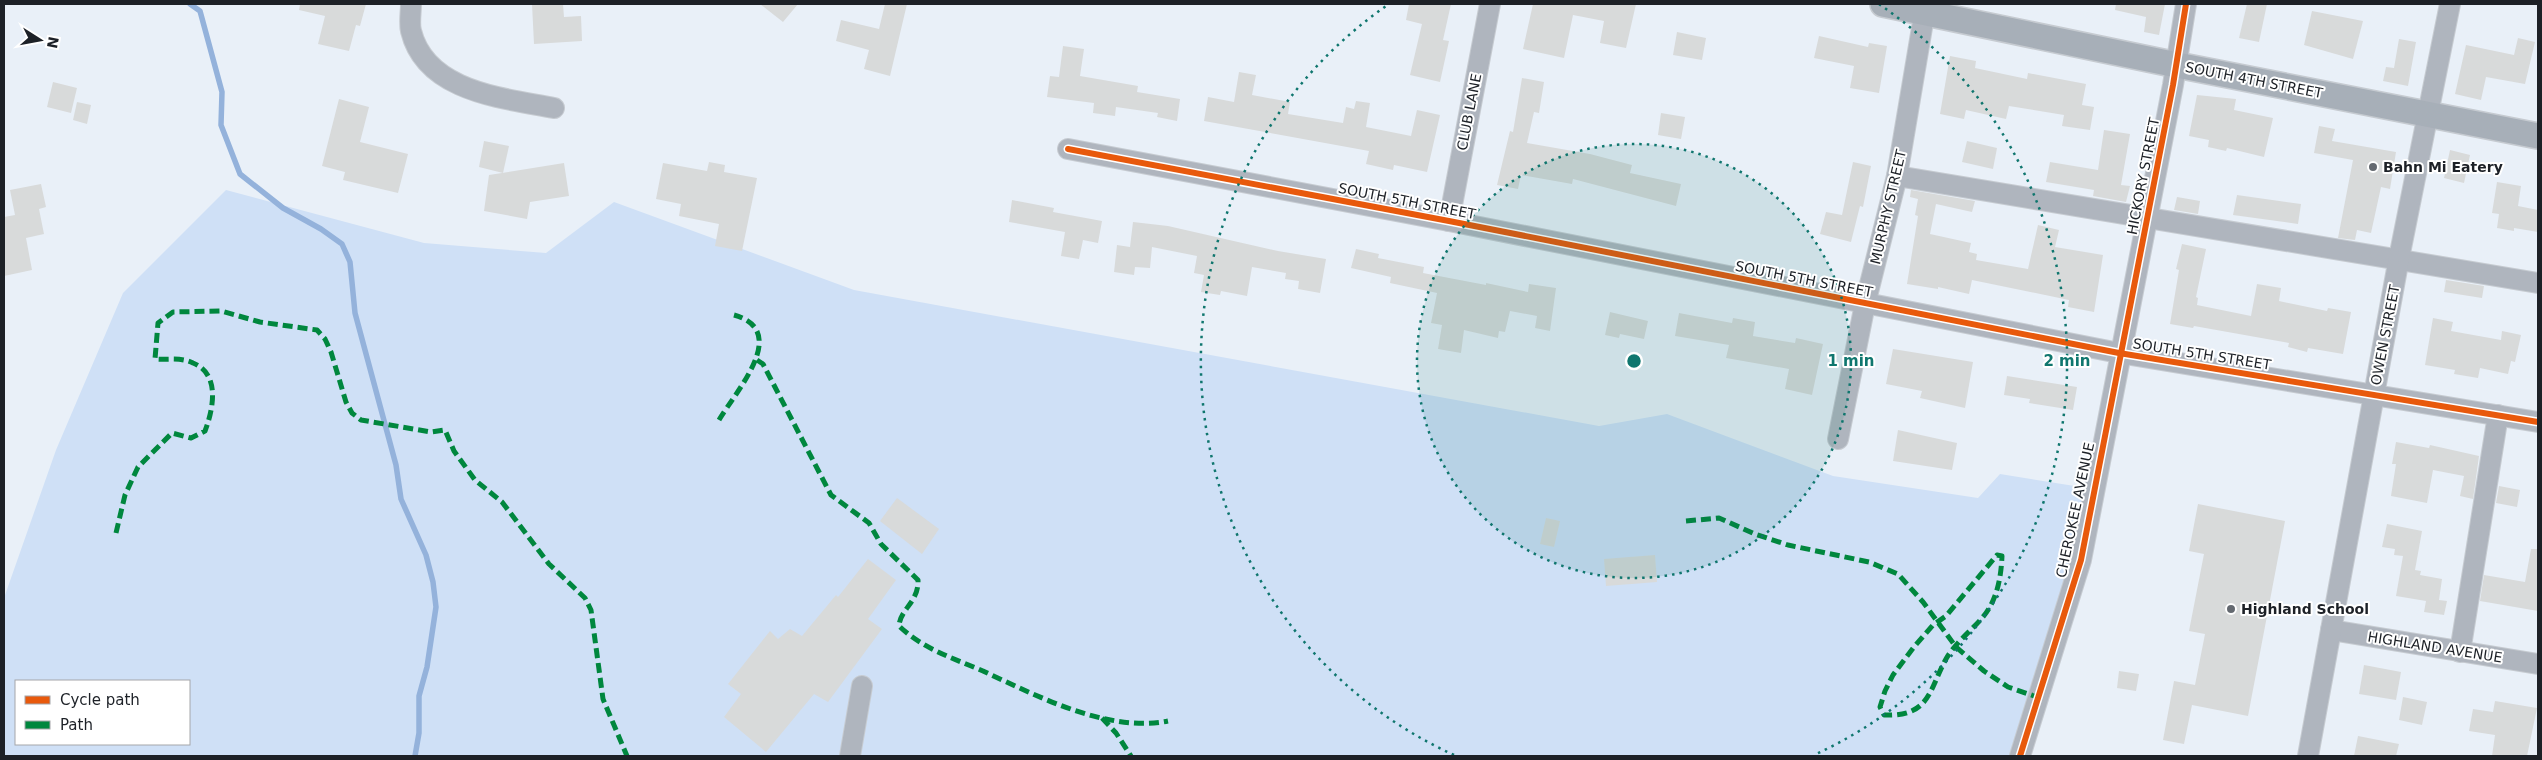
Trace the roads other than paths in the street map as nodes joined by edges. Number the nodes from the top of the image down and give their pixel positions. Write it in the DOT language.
graph roads {
  1 [pos="411,4"];
  2 [pos="1490,4"];
  3 [pos="1883,4"];
  4 [pos="2186,4"];
  5 [pos="2450,4"];
  6 [pos="1925,8"];
  7 [pos="2177,65"];
  8 [pos="554,108"];
  9 [pos="2429,113"];
  10 [pos="2538,136"];
  11 [pos="1068,149"];
  12 [pos="1897,176"];
  13 [pos="2148,219"];
  14 [pos="1449,221"];
  15 [pos="2399,258"];
  16 [pos="2538,282"];
  17 [pos="1865,304"];
  18 [pos="2119,353"];
  19 [pos="2374,396"];
  20 [pos="2498,415"];
  21 [pos="2538,422"];
  22 [pos="1838,439"];
  23 [pos="2331,630"];
  24 [pos="2460,652"];
  25 [pos="2538,664"];
  26 [pos="862,686"];
  27 [pos="850,756"];
  28 [pos="2020,756"];
  29 [pos="2308,756"];
  1 -- 8 [label="street"];
  2 -- 14 [label="street, CLUB LANE"];
  3 -- 6 [label="main road, SOUTH 4TH STREET"];
  4 -- 7 [label="street, HICKORY STREET"];
  5 -- 9 [label="street, OWEN STREET"];
  6 -- 7 [label="main road, SOUTH 4TH STREET"];
  6 -- 12 [label="street, MURPHY STREET"];
  7 -- 9 [label="main road, SOUTH 4TH STREET"];
  7 -- 13 [label="street, HICKORY STREET"];
  9 -- 10 [label="main road, SOUTH 4TH STREET"];
  9 -- 15 [label="street, OWEN STREET"];
  11 -- 14 [label="street, SOUTH 5TH STREET"];
  12 -- 13 [label="street"];
  12 -- 17 [label="street, MURPHY STREET"];
  13 -- 15 [label="street"];
  13 -- 18 [label="street, HICKORY STREET"];
  14 -- 17 [label="street, SOUTH 5TH STREET"];
  15 -- 16 [label="street"];
  15 -- 19 [label="street, OWEN STREET"];
  17 -- 18 [label="street, SOUTH 5TH STREET"];
  17 -- 22 [label="street, MURPHY STREET"];
  18 -- 19 [label="street, SOUTH 5TH STREET"];
  18 -- 28 [label="street, CHEROKEE AVENUE"];
  19 -- 20 [label="street, SOUTH 5TH STREET"];
  19 -- 23 [label="street, OWEN STREET"];
  20 -- 21 [label="street, SOUTH 5TH STREET"];
  20 -- 24 [label="street"];
  23 -- 24 [label="street, HIGHLAND AVENUE"];
  23 -- 29 [label="street, OWEN STREET"];
  24 -- 25 [label="street, HIGHLAND AVENUE"];
  26 -- 27 [label="street"];
}
